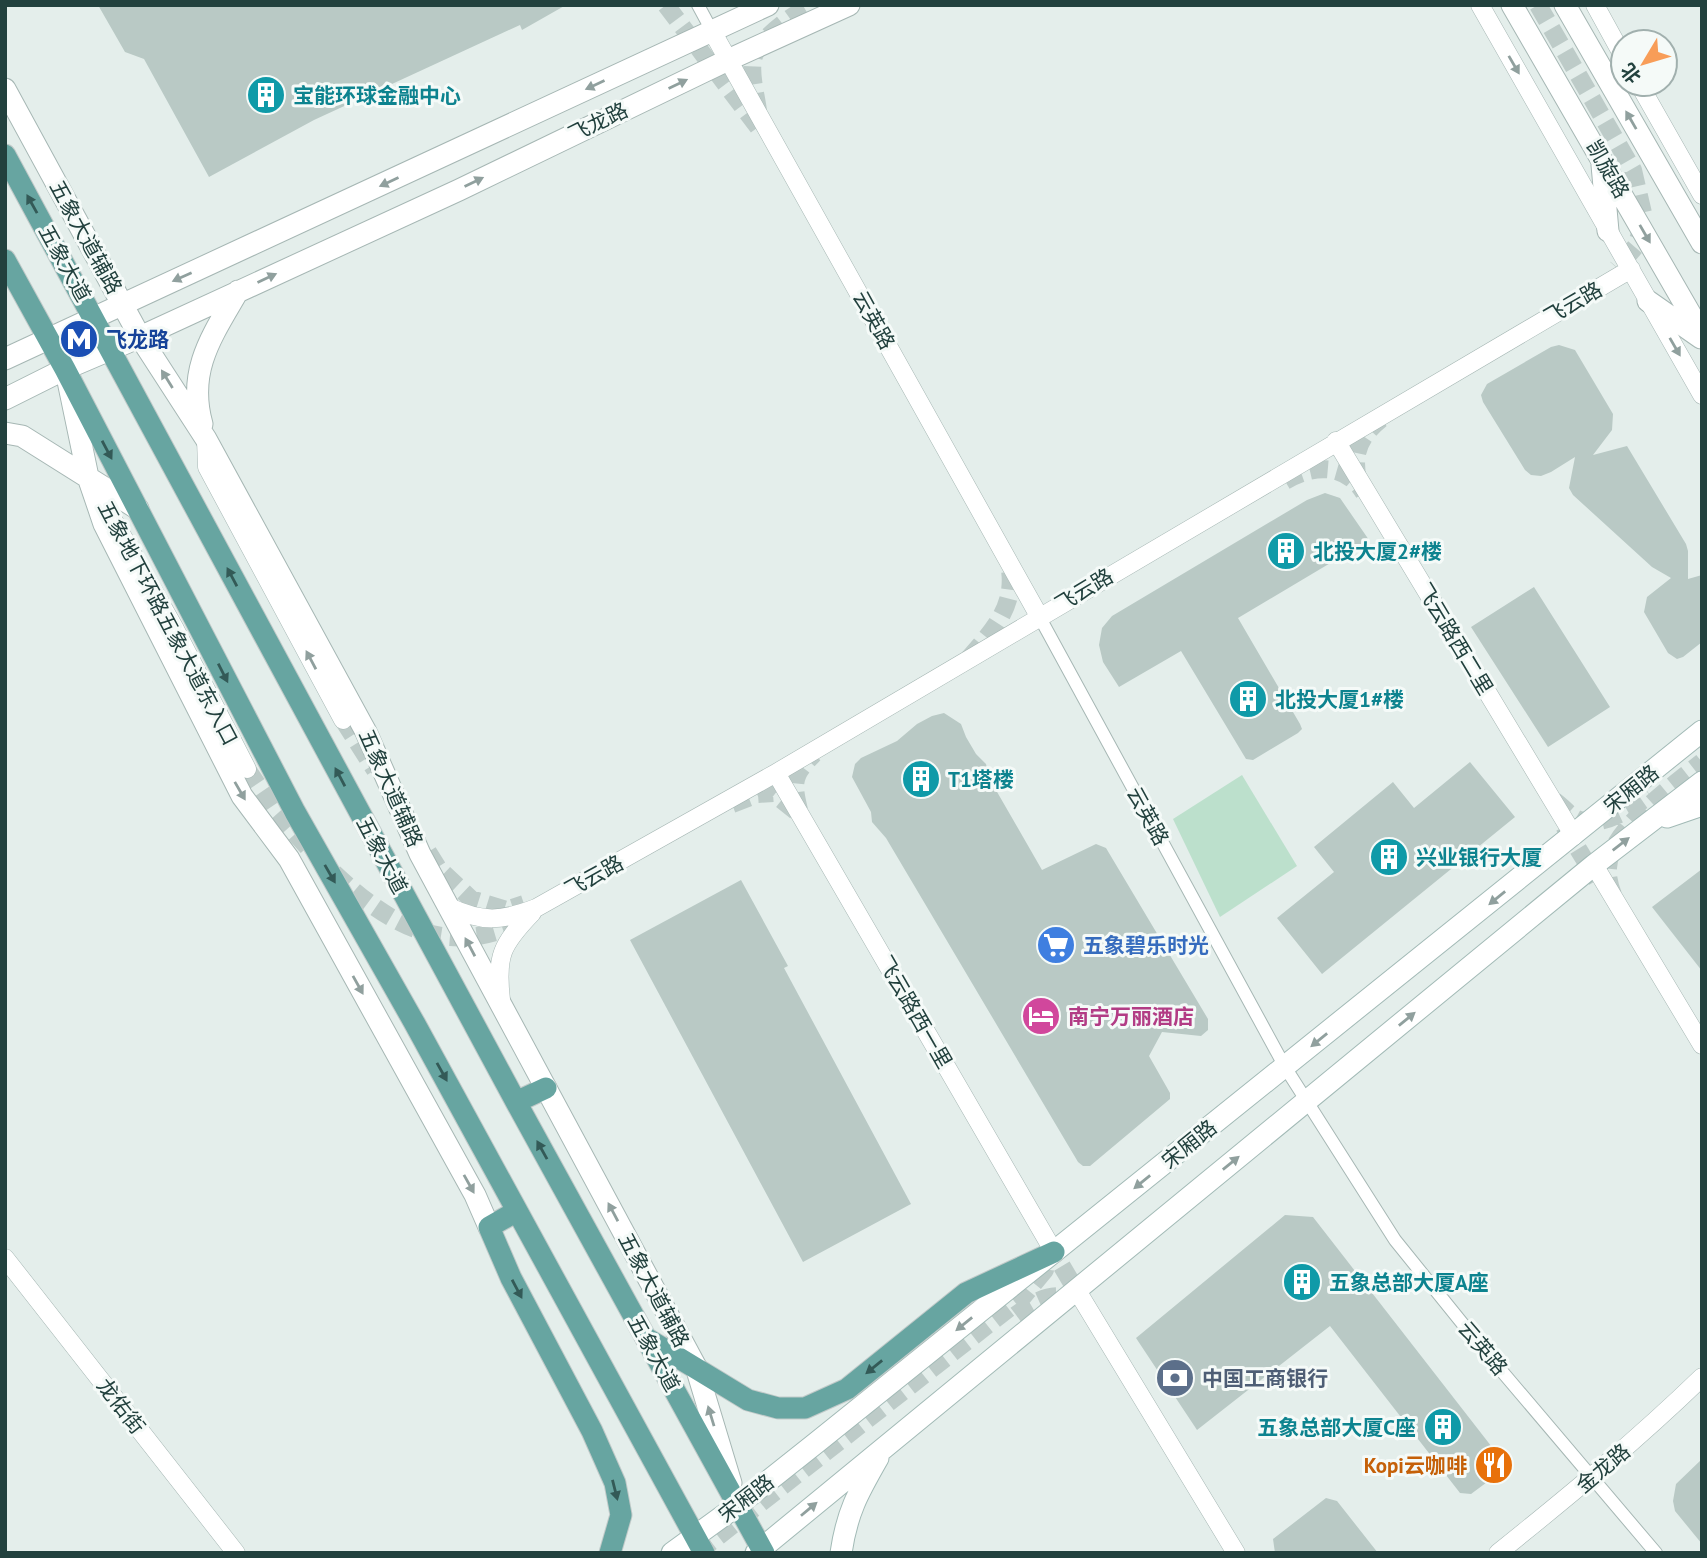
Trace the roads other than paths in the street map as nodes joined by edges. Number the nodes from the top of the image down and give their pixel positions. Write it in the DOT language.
graph roads {
  1 [pos="698,5"];
  2 [pos="768,5"];
  3 [pos="849,5"];
  4 [pos="1480,5"];
  5 [pos="1512,5"];
  6 [pos="1565,5"];
  7 [pos="1595,5"];
  8 [pos="1609,30"];
  9 [pos="712,31"];
  10 [pos="728,60"];
  11 [pos="5,89"];
  12 [pos="1648,98"];
  13 [pos="1650,152"];
  14 [pos="5,155"];
  15 [pos="1602,159"];
  16 [pos="1694,170"];
  17 [pos="1702,195"];
  18 [pos="1608,231"];
  19 [pos="1702,243"];
  20 [pos="5,260"];
  21 [pos="1631,269"];
  22 [pos="238,291"];
  23 [pos="1648,301"];
  24 [pos="123,304"];
  25 [pos="94,317"];
  26 [pos="1702,336"];
  27 [pos="141,337"];
  28 [pos="49,338"];
  29 [pos="110,350"];
  30 [pos="5,359"];
  31 [pos="65,369"];
  32 [pos="1702,395"];
  33 [pos="5,400"];
  34 [pos="5,433"];
  35 [pos="206,439"];
  36 [pos="1336,441"];
  37 [pos="88,477"];
  38 [pos="138,509"];
  39 [pos="1039,617"];
  40 [pos="343,720"];
  41 [pos="1702,731"];
  42 [pos="247,769"];
  43 [pos="776,773"];
  44 [pos="1702,782"];
  45 [pos="1702,805"];
  46 [pos="1648,823"];
  47 [pos="1574,836"];
  48 [pos="1594,865"];
  49 [pos="449,907"];
  50 [pos="536,908"];
  51 [pos="501,1004"];
  52 [pos="1702,1045"];
  53 [pos="1285,1068"];
  54 [pos="546,1088"];
  55 [pos="516,1102"];
  56 [pos="1306,1102"];
  57 [pos="517,1211"];
  58 [pos="489,1227"];
  59 [pos="1054,1252"];
  60 [pos="5,1258"];
  61 [pos="1076,1289"];
  62 [pos="645,1337"];
  63 [pos="696,1367"];
  64 [pos="1702,1377"];
  65 [pos="884,1448"];
  66 [pos="1593,1477"];
  67 [pos="738,1505"];
  68 [pos="700,1544"];
  69 [pos="761,1551"];
  70 [pos="236,1553"];
  71 [pos="610,1553"];
  72 [pos="672,1553"];
  73 [pos="841,1553"];
  74 [pos="1236,1553"];
  75 [pos="1498,1553"];
  76 [pos="1657,1553"];
  1 -- 9 [label="street"];
  2 -- 9 [label="street, 飞龙路"];
  3 -- 10 [label="street, 飞龙路"];
  4 -- 18 [label="street, one-way"];
  5 -- 15 [label="street, 凯旋路"];
  13 -- 6 [label="street, one-way"];
  7 -- 8 [label="street"];
  9 -- 10 [label="street, 云英路"];
  9 -- 24 [label="street, 飞龙路, one-way"];
  22 -- 10 [label="street, 飞龙路, one-way"];
  10 -- 39 [label="street, 云英路"];
  11 -- 24 [label="street, 五象大道辅路"];
  12 -- 16 [label="street"];
  13 -- 16 [label="street"];
  13 -- 19 [label="street"];
  25 -- 14 [label="main road, 五象大道, one-way"];
  15 -- 18 [label="street"];
  15 -- 26 [label="street, 凯旋路, one-way"];
  16 -- 17 [label="street"];
  18 -- 21 [label="street"];
  20 -- 28 [label="main road"];
  21 -- 23 [label="street"];
  21 -- 36 [label="street, 飞云路"];
  22 -- 27 [label="street, 飞龙路"];
  22 -- 35 [label="street"];
  23 -- 26 [label="street"];
  23 -- 32 [label="street, one-way"];
  24 -- 25 [label="street, 飞龙路"];
  24 -- 27 [label="street, 五象大道辅路"];
  25 -- 28 [label="street, 飞龙路"];
  25 -- 29 [label="main road, 五象大道"];
  27 -- 29 [label="street, 飞龙路"];
  35 -- 27 [label="street, 五象大道辅路, one-way"];
  28 -- 30 [label="street, 飞龙路"];
  28 -- 31 [label="main road"];
  29 -- 31 [label="street, 飞龙路"];
  55 -- 29 [label="main road, 五象大道, one-way"];
  31 -- 33 [label="street, 飞龙路"];
  31 -- 37 [label="street"];
  31 -- 38 [label="main road, one-way"];
  34 -- 37 [label="street"];
  40 -- 35 [label="street, one-way"];
  35 -- 49 [label="street, 五象大道辅路"];
  36 -- 39 [label="street, 飞云路"];
  36 -- 47 [label="street, 飞云路西二里"];
  37 -- 38 [label="street"];
  37 -- 42 [label="street, 五象地下环路五象大道东入口"];
  37 -- 58 [label="street, one-way"];
  38 -- 57 [label="main road, one-way"];
  39 -- 43 [label="street, 飞云路"];
  39 -- 53 [label="street, 云英路"];
  41 -- 47 [label="street, 宋厢路"];
  43 -- 50 [label="street, 飞云路"];
  43 -- 59 [label="street, 飞云路西一里"];
  44 -- 46 [label="street, 宋厢路"];
  45 -- 46 [label="street"];
  48 -- 46 [label="street, 宋厢路, one-way"];
  47 -- 53 [label="street, 宋厢路, one-way"];
  48 -- 52 [label="street"];
  56 -- 48 [label="street, 宋厢路, one-way"];
  49 -- 50 [label="street, 飞云路"];
  51 -- 49 [label="street, 五象大道辅路, one-way"];
  50 -- 51 [label="street, 飞云路"];
  51 -- 54 [label="street, 五象大道辅路"];
  53 -- 56 [label="street, 云英路"];
  53 -- 59 [label="street, 宋厢路, one-way"];
  54 -- 55 [label="main road"];
  63 -- 54 [label="street, 五象大道辅路, one-way"];
  62 -- 55 [label="main road, 五象大道, one-way"];
  61 -- 56 [label="street, 宋厢路, one-way"];
  56 -- 66 [label="street, 云英路"];
  57 -- 58 [label="main road"];
  57 -- 68 [label="main road"];
  58 -- 71 [label="main road, one-way"];
  59 -- 63 [label="main road, one-way"];
  59 -- 67 [label="street, 宋厢路, one-way"];
  60 -- 70 [label="street, 龙佑街"];
  61 -- 65 [label="street, 宋厢路"];
  61 -- 74 [label="street"];
  62 -- 63 [label="main road"];
  62 -- 67 [label="main road, 五象大道"];
  67 -- 63 [label="street, 五象大道辅路, one-way"];
  64 -- 66 [label="street, 金龙路"];
  69 -- 65 [label="street, 宋厢路, one-way"];
  65 -- 73 [label="street"];
  66 -- 75 [label="street, 金龙路"];
  66 -- 76 [label="street, 云英路"];
  67 -- 68 [label="street, 宋厢路"];
  67 -- 69 [label="main road, 五象大道"];
  68 -- 72 [label="street, 宋厢路"];
}
